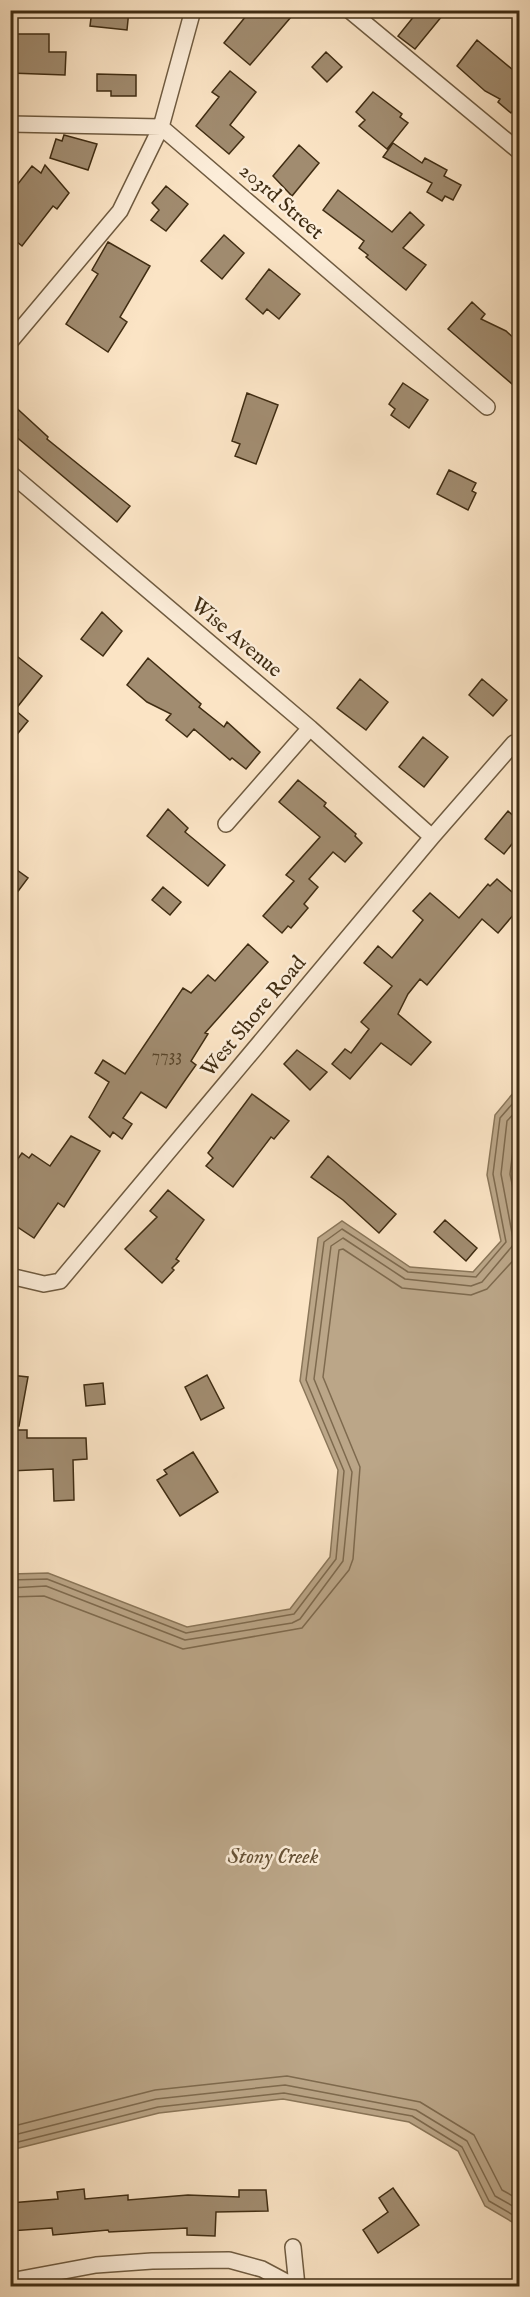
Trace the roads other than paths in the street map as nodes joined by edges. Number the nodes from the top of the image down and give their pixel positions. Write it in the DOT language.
graph roads {
  1 [pos="193,10"];
  2 [pos="349,10"];
  3 [pos="10,124"];
  4 [pos="161,127"];
  5 [pos="519,152"];
  6 [pos="10,342"];
  7 [pos="487,407"];
  8 [pos="10,473"];
  9 [pos="310,728"];
  10 [pos="514,743"];
  11 [pos="226,824"];
  12 [pos="432,837"];
  13 [pos="10,1276"];
  14 [pos="293,2247"];
  15 [pos="10,2281"];
  16 [pos="296,2286"];
  1 -- 4 [label="street"];
  2 -- 5 [label="street"];
  3 -- 4 [label="street"];
  4 -- 6 [label="street"];
  4 -- 7 [label="street, 203rd Street"];
  8 -- 9 [label="street, Wise Avenue"];
  9 -- 11 [label="street"];
  9 -- 12 [label="street, Wise Avenue"];
  10 -- 12 [label="street, West Shore Road"];
  12 -- 13 [label="street, West Shore Road"];
  14 -- 16 [label="street"];
  15 -- 16 [label="street"];
}
